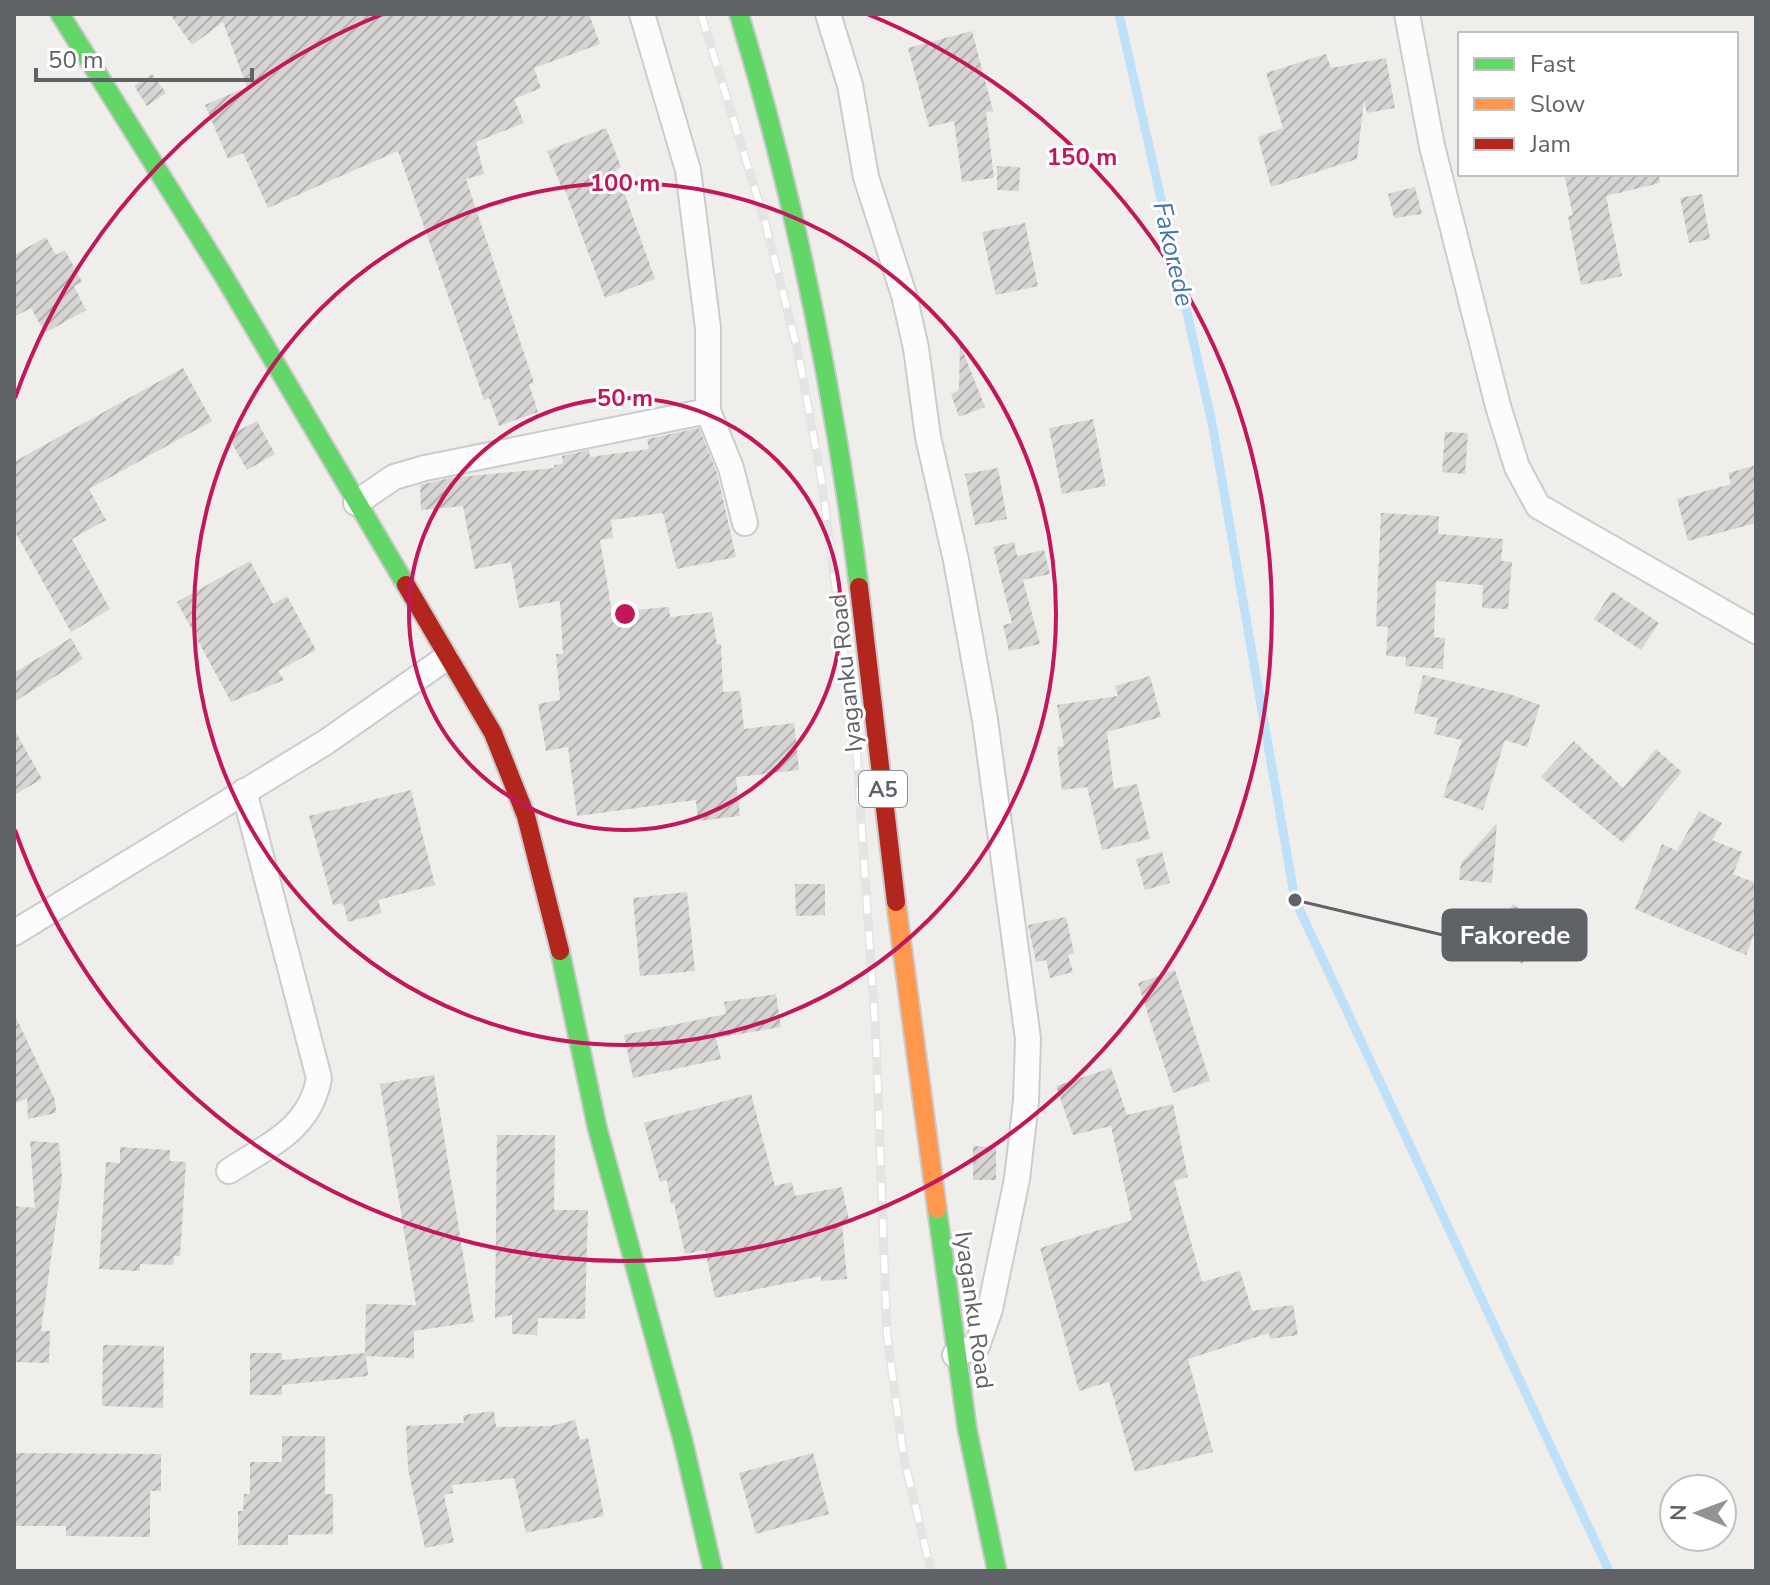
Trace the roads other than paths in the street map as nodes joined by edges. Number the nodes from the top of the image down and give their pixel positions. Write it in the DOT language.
graph roads {
  1 [pos="60,14"];
  2 [pos="642,14"];
  3 [pos="739,14"];
  4 [pos="828,14"];
  5 [pos="1407,14"];
  6 [pos="708,411"];
  7 [pos="356,503"];
  8 [pos="745,523"];
  9 [pos="1756,631"];
  10 [pos="446,658"];
  11 [pos="244,791"];
  12 [pos="14,933"];
  13 [pos="229,1171"];
  14 [pos="955,1355"];
  15 [pos="705,1569"];
  16 [pos="997,1571"];
  1 -- 7 [label="main road"];
  2 -- 6 [label="street"];
  3 -- 14 [label="main road, Iyaganku Road / A5"];
  4 -- 14 [label="street"];
  5 -- 9 [label="street"];
  6 -- 7 [label="street"];
  6 -- 8 [label="street"];
  7 -- 10 [label="main road"];
  10 -- 11 [label="street"];
  10 -- 15 [label="main road"];
  11 -- 12 [label="street"];
  11 -- 13 [label="street"];
  14 -- 16 [label="main road, Iyaganku Road / A5"];
}
